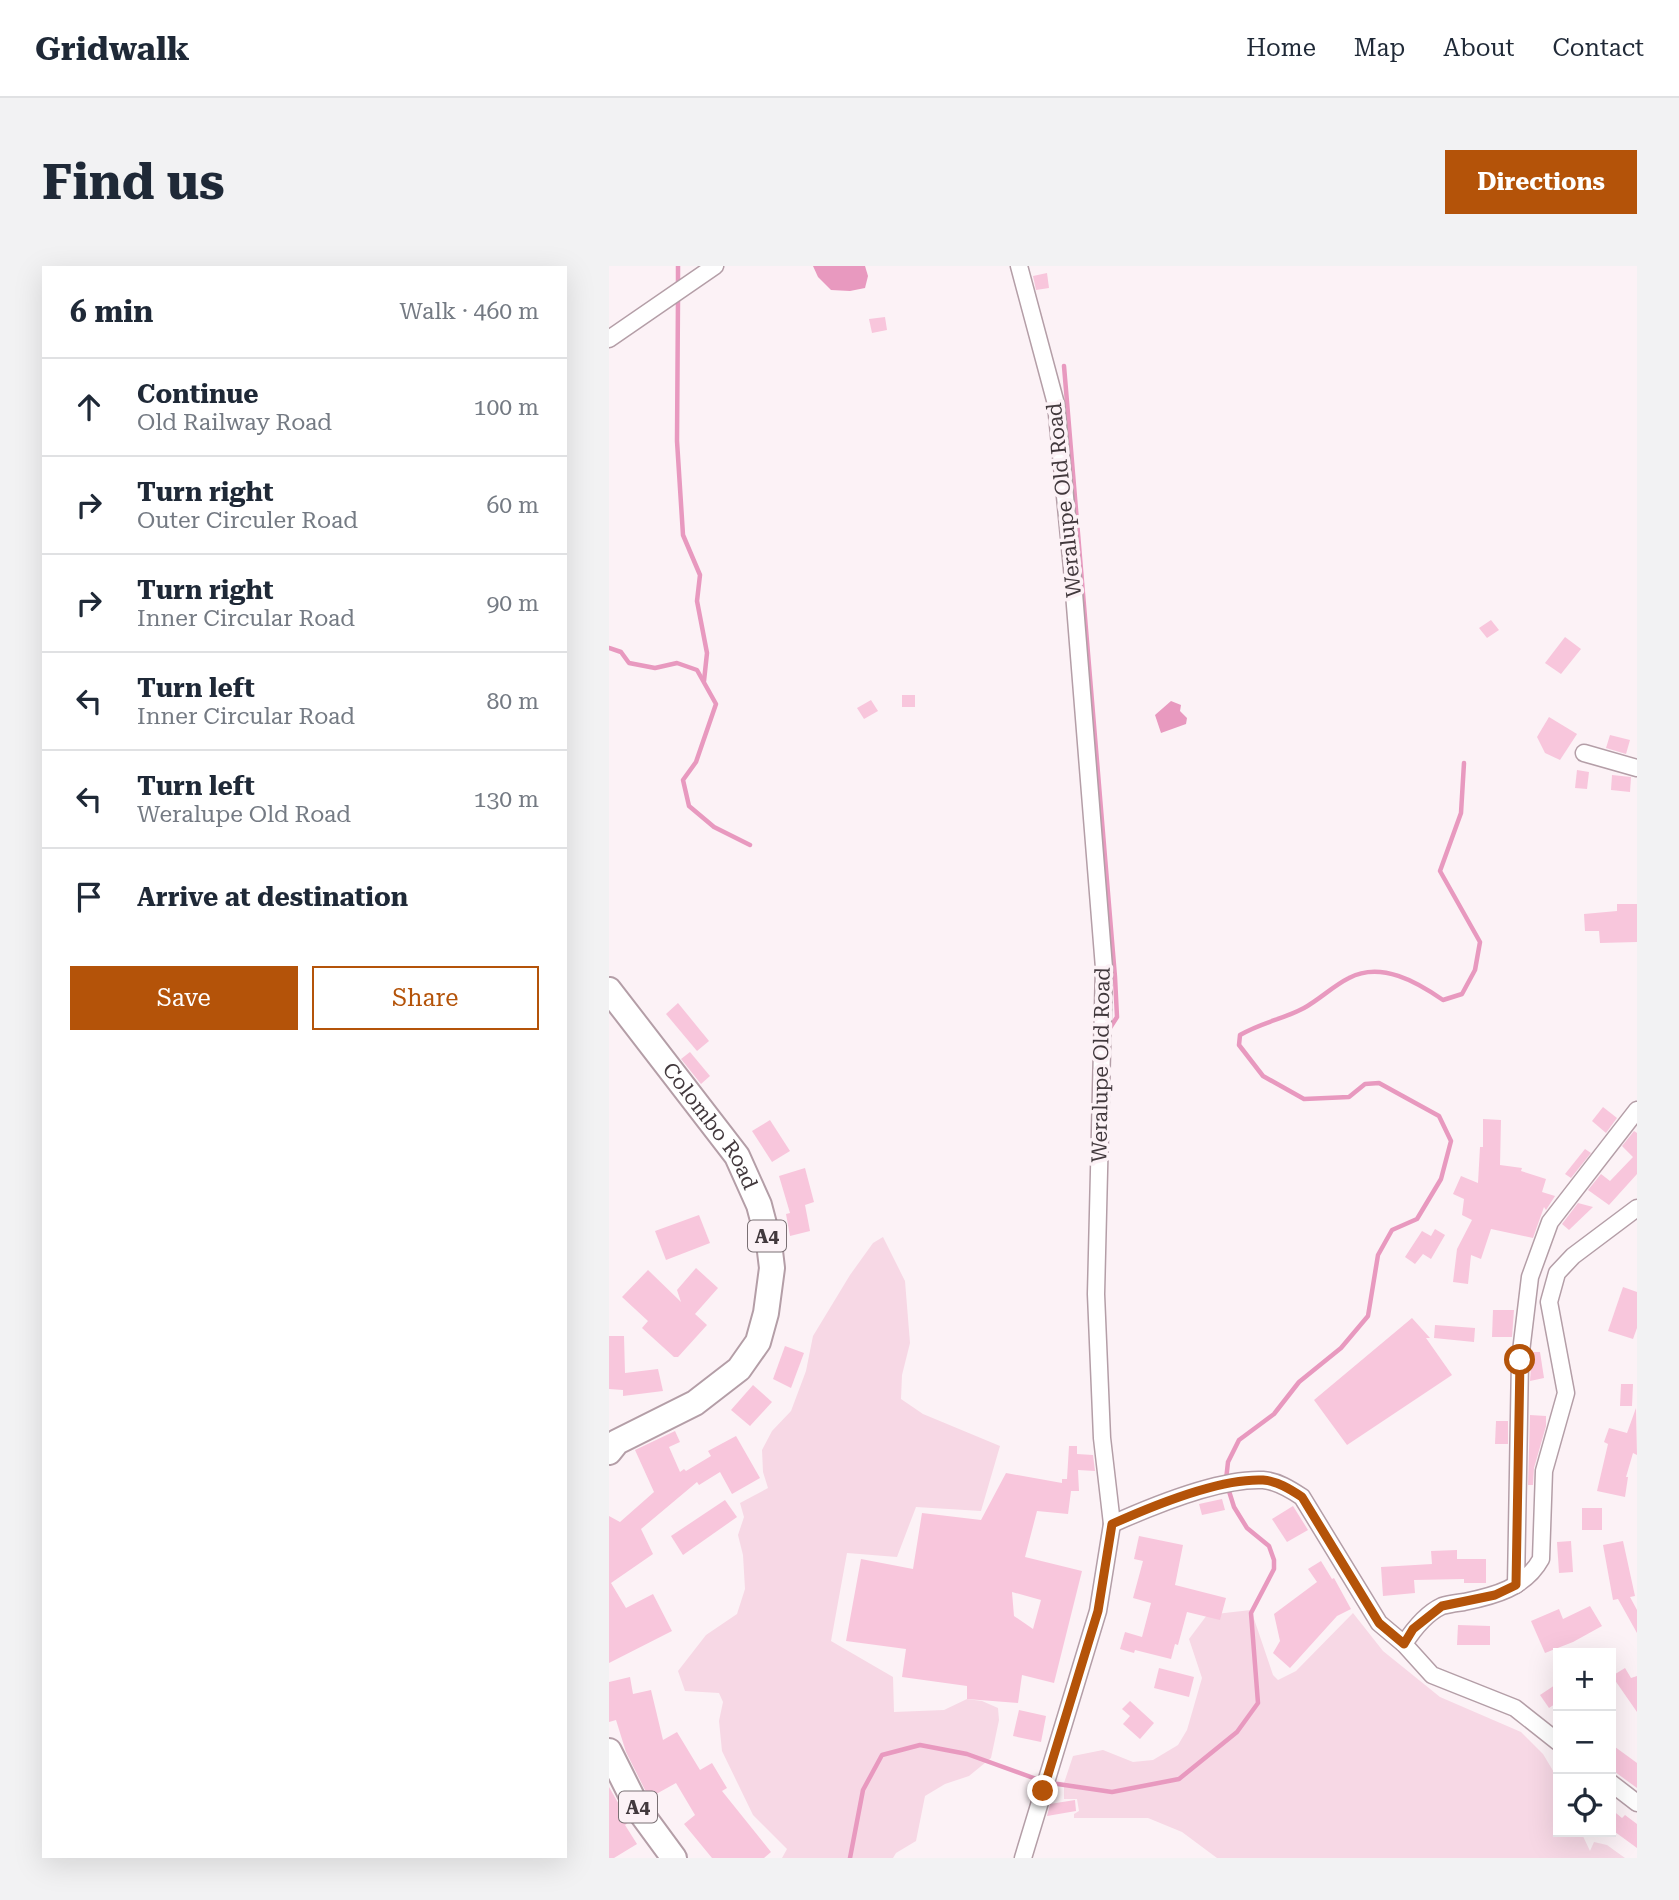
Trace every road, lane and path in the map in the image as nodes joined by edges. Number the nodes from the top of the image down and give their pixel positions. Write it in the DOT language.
graph roads {
  1 [pos="715,266"];
  2 [pos="1019,266"];
  3 [pos="609,339"];
  4 [pos="1584,753"];
  5 [pos="1637,768"];
  6 [pos="609,990"];
  7 [pos="1637,1110"];
  8 [pos="1637,1208"];
  9 [pos="609,1452"];
  10 [pos="1112,1524"];
  11 [pos="1516,1585"];
  12 [pos="1404,1644"];
  13 [pos="1553,1738"];
  14 [pos="609,1751"];
  15 [pos="1616,1787"];
  16 [pos="1637,1803"];
  17 [pos="674,1858"];
  18 [pos="1023,1858"];
  1 -- 3 [label="street"];
  2 -- 10 [label="street, Weralupe Old Road"];
  4 -- 5 [label="street"];
  6 -- 9 [label="highway, Colombo Road / A4"];
  7 -- 11 [label="street"];
  8 -- 11 [label="street"];
  10 -- 12 [label="street"];
  10 -- 18 [label="street, Weralupe Old Road"];
  11 -- 12 [label="street"];
  12 -- 13 [label="street"];
  14 -- 17 [label="highway, A4"];
  15 -- 16 [label="street"];
}
